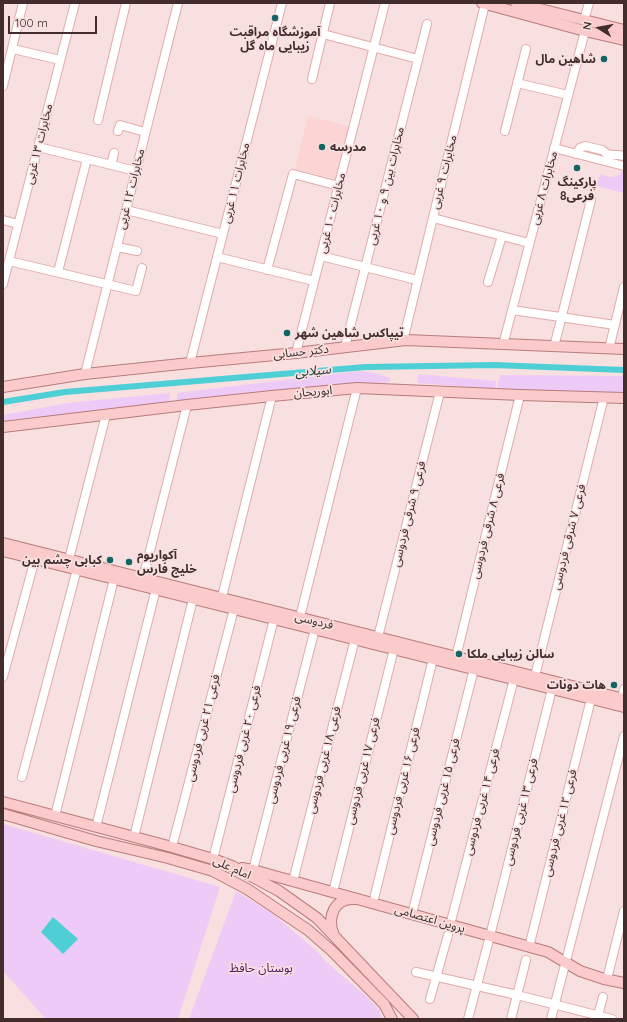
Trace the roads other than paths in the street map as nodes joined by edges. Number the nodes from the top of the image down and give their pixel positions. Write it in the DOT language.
graph roads {
  1 [pos="23,3"];
  2 [pos="75,3"];
  3 [pos="126,3"];
  4 [pos="178,3"];
  5 [pos="282,3"];
  6 [pos="330,3"];
  7 [pos="385,3"];
  8 [pos="484,3"];
  9 [pos="516,3"];
  10 [pos="589,3"];
  11 [pos="503,6"];
  12 [pos="584,20"];
  13 [pos="427,24"];
  14 [pos="624,30"];
  15 [pos="585,31"];
  16 [pos="323,34"];
  17 [pos="624,40"];
  18 [pos="374,47"];
  19 [pos="13,49"];
  20 [pos="526,49"];
  21 [pos="418,59"];
  22 [pos="60,60"];
  23 [pos="312,79"];
  24 [pos="517,83"];
  25 [pos="3,86"];
  26 [pos="568,95"];
  27 [pos="98,120"];
  28 [pos="118,131"];
  29 [pos="505,131"];
  30 [pos="146,132"];
  31 [pos="38,147"];
  32 [pos="554,148"];
  33 [pos="114,153"];
  34 [pos="576,154"];
  35 [pos="624,156"];
  36 [pos="87,159"];
  37 [pos="111,165"];
  38 [pos="624,166"];
  39 [pos="136,171"];
  40 [pos="339,186"];
  41 [pos="591,200"];
  42 [pos="126,210"];
  43 [pos="433,218"];
  44 [pos="3,220"];
  45 [pos="18,224"];
  46 [pos="223,234"];
  47 [pos="502,236"];
  48 [pos="529,243"];
  49 [pos="117,247"];
  50 [pos="137,252"];
  51 [pos="321,256"];
  52 [pos="217,257"];
  53 [pos="9,261"];
  54 [pos="366,267"];
  55 [pos="142,268"];
  56 [pos="267,270"];
  57 [pos="4,272"];
  58 [pos="58,272"];
  59 [pos="418,280"];
  60 [pos="314,281"];
  61 [pos="488,282"];
  62 [pos="3,284"];
  63 [pos="108,284"];
  64 [pos="624,287"];
  65 [pos="512,310"];
  66 [pos="561,318"];
  67 [pos="614,325"];
  68 [pos="403,341"];
  69 [pos="503,344"];
  70 [pos="345,347"];
  71 [pos="554,347"];
  72 [pos="609,349"];
  73 [pos="624,349"];
  74 [pos="296,353"];
  75 [pos="190,363"];
  76 [pos="85,374"];
  77 [pos="3,387"];
  78 [pos="357,388"];
  79 [pos="440,392"];
  80 [pos="520,395"];
  81 [pos="272,396"];
  82 [pos="604,397"];
  83 [pos="624,398"];
  84 [pos="187,405"];
  85 [pos="106,415"];
  86 [pos="3,427"];
  87 [pos="3,543"];
  88 [pos="3,551"];
  89 [pos="35,559"];
  90 [pos="69,560"];
  91 [pos="77,569"];
  92 [pos="143,578"];
  93 [pos="114,579"];
  94 [pos="156,589"];
  95 [pos="222,597"];
  96 [pos="193,599"];
  97 [pos="234,609"];
  98 [pos="250,609"];
  99 [pos="300,617"];
  100 [pos="274,619"];
  101 [pos="315,629"];
  102 [pos="378,637"];
  103 [pos="355,639"];
  104 [pos="394,649"];
  105 [pos="456,657"];
  106 [pos="433,659"];
  107 [pos="474,669"];
  108 [pos="535,676"];
  109 [pos="3,677"];
  110 [pos="514,679"];
  111 [pos="552,689"];
  112 [pos="623,698"];
  113 [pos="591,699"];
  114 [pos="624,736"];
  115 [pos="22,777"];
  116 [pos="3,802"];
  117 [pos="3,814"];
  118 [pos="55,816"];
  119 [pos="100,828"];
  120 [pos="130,836"];
  121 [pos="96,841"];
  122 [pos="172,847"];
  123 [pos="124,848"];
  124 [pos="213,859"];
  125 [pos="232,866"];
  126 [pos="253,870"];
  127 [pos="293,881"];
  128 [pos="338,894"];
  129 [pos="357,899"];
  130 [pos="372,903"];
  131 [pos="624,911"];
  132 [pos="412,914"];
  133 [pos="450,925"];
  134 [pos="448,935"];
  135 [pos="490,936"];
  136 [pos="334,937"];
  137 [pos="529,947"];
  138 [pos="526,960"];
  139 [pos="565,962"];
  140 [pos="416,972"];
  141 [pos="436,976"];
  142 [pos="607,980"];
  143 [pos="624,983"];
  144 [pos="477,985"];
  145 [pos="517,995"];
  146 [pos="602,997"];
  147 [pos="430,999"];
  148 [pos="555,1004"];
  149 [pos="402,1014"];
  150 [pos="597,1017"];
  151 [pos="392,1019"];
  152 [pos="413,1019"];
  153 [pos="468,1019"];
  154 [pos="511,1019"];
  155 [pos="551,1019"];
  156 [pos="612,1019"];
  1 -- 19 [label="street"];
  2 -- 22 [label="street, مخابرات ۱۳ غربی"];
  3 -- 27 [label="street"];
  4 -- 30 [label="street, مخابرات ۱۲ غربی"];
  5 -- 46 [label="street, مخابرات ۱۱ غربی"];
  6 -- 16 [label="street"];
  7 -- 18 [label="street, مخابرات ۱۰ غربی"];
  8 -- 11 [label="main road"];
  8 -- 43 [label="street, مخابرات ۹ غربی"];
  9 -- 12 [label="main road"];
  10 -- 12 [label="street"];
  11 -- 15 [label="main road"];
  12 -- 14 [label="main road"];
  13 -- 21 [label="street, مخابرات بین ۹ و ۱۰ غربی"];
  15 -- 17 [label="main road"];
  15 -- 26 [label="street, مخابرات ۸ غربی"];
  16 -- 18 [label="street"];
  16 -- 23 [label="street"];
  18 -- 21 [label="street"];
  18 -- 40 [label="street, مخابرات ۱۰ غربی"];
  19 -- 22 [label="street"];
  19 -- 25 [label="street"];
  20 -- 24 [label="street"];
  21 -- 54 [label="street, مخابرات بین ۹ و ۱۰ غربی"];
  22 -- 31 [label="street, مخابرات ۱۳ غربی"];
  24 -- 26 [label="street"];
  24 -- 29 [label="street"];
  26 -- 32 [label="street, مخابرات ۸ غربی"];
  28 -- 30 [label="street"];
  30 -- 39 [label="street, مخابرات ۱۲ غربی"];
  31 -- 36 [label="street"];
  31 -- 45 [label="street, مخابرات ۱۳ غربی"];
  32 -- 34 [label="street"];
  32 -- 48 [label="street, مخابرات ۸ غربی"];
  33 -- 37 [label="street"];
  34 -- 35 [label="street"];
  34 -- 38 [label="street"];
  36 -- 37 [label="street"];
  36 -- 58 [label="street"];
  37 -- 39 [label="street"];
  39 -- 42 [label="street, مخابرات ۱۲ غربی"];
  40 -- 51 [label="street, مخابرات ۱۰ غربی"];
  40 -- 56 [label="street"];
  41 -- 66 [label="street"];
  42 -- 46 [label="street"];
  42 -- 49 [label="street, مخابرات ۱۲ غربی"];
  43 -- 47 [label="street"];
  43 -- 59 [label="street, مخابرات ۹ غربی"];
  44 -- 45 [label="street"];
  45 -- 53 [label="street, مخابرات ۱۳ غربی"];
  46 -- 52 [label="street, مخابرات ۱۱ غربی"];
  47 -- 48 [label="street"];
  47 -- 61 [label="street"];
  48 -- 65 [label="street, مخابرات ۸ غربی"];
  49 -- 50 [label="street"];
  49 -- 63 [label="street, مخابرات ۱۲ غربی"];
  51 -- 54 [label="street"];
  51 -- 60 [label="street, مخابرات ۱۰ غربی"];
  52 -- 56 [label="street"];
  52 -- 75 [label="street, مخابرات ۱۱ غربی"];
  53 -- 57 [label="street, مخابرات ۱۳ غربی"];
  53 -- 58 [label="street"];
  54 -- 59 [label="street"];
  54 -- 70 [label="street, مخابرات بین ۹ و ۱۰ غربی"];
  55 -- 63 [label="street"];
  56 -- 60 [label="street"];
  57 -- 62 [label="street, مخابرات ۱۳ غربی"];
  58 -- 63 [label="street"];
  59 -- 68 [label="street, مخابرات ۹ غربی"];
  60 -- 74 [label="street, مخابرات ۱۰ غربی"];
  63 -- 76 [label="street, مخابرات ۱۲ غربی"];
  64 -- 67 [label="street"];
  65 -- 66 [label="street"];
  65 -- 69 [label="street, مخابرات ۸ غربی"];
  66 -- 67 [label="street"];
  66 -- 71 [label="street"];
  67 -- 72 [label="street"];
  68 -- 69 [label="main road, دکتر حسابی"];
  68 -- 70 [label="main road, دکتر حسابی"];
  69 -- 71 [label="main road, دکتر حسابی"];
  70 -- 74 [label="main road, دکتر حسابی"];
  71 -- 72 [label="main road, دکتر حسابی"];
  72 -- 73 [label="main road, دکتر حسابی"];
  74 -- 75 [label="main road, دکتر حسابی"];
  75 -- 76 [label="main road, دکتر حسابی"];
  76 -- 77 [label="main road, دکتر حسابی"];
  78 -- 79 [label="main road, ابوریحان"];
  78 -- 81 [label="main road, ابوریحان"];
  78 -- 99 [label="street"];
  79 -- 80 [label="main road, ابوریحان"];
  79 -- 102 [label="street, فرعی ۹ شرقی فردوسی"];
  80 -- 82 [label="main road, ابوریحان"];
  80 -- 105 [label="street, فرعی ۸ شرقی فردوسی"];
  81 -- 84 [label="main road, ابوریحان"];
  81 -- 95 [label="street"];
  82 -- 83 [label="main road, ابوریحان"];
  82 -- 108 [label="street, فرعی ۷ شرقی فردوسی"];
  84 -- 85 [label="main road, ابوریحان"];
  84 -- 92 [label="street"];
  85 -- 86 [label="main road, ابوریحان"];
  85 -- 90 [label="street"];
  87 -- 90 [label="main road, فردوسی"];
  88 -- 89 [label="main road, فردوسی"];
  89 -- 91 [label="main road, فردوسی"];
  89 -- 109 [label="street"];
  90 -- 92 [label="main road, فردوسی"];
  91 -- 93 [label="main road, فردوسی"];
  91 -- 115 [label="street"];
  92 -- 95 [label="main road, فردوسی"];
  93 -- 94 [label="main road, فردوسی"];
  93 -- 118 [label="street"];
  94 -- 96 [label="main road, فردوسی"];
  94 -- 119 [label="street"];
  95 -- 98 [label="main road, فردوسی"];
  96 -- 97 [label="main road, فردوسی"];
  96 -- 120 [label="street"];
  97 -- 98 [label="main road, فردوسی"];
  97 -- 122 [label="street, فرعی ۲۱ غربی فردوسی"];
  98 -- 99 [label="main road, فردوسی"];
  98 -- 100 [label="main road, فردوسی"];
  99 -- 102 [label="main road, فردوسی"];
  100 -- 101 [label="main road, فردوسی"];
  100 -- 124 [label="street, فرعی ۲۰ غربی فردوسی"];
  101 -- 103 [label="main road, فردوسی"];
  101 -- 126 [label="street, فرعی ۱۹ غربی فردوسی"];
  102 -- 105 [label="main road, فردوسی"];
  103 -- 104 [label="main road, فردوسی"];
  103 -- 127 [label="street, فرعی ۱۸ غربی فردوسی"];
  104 -- 106 [label="main road, فردوسی"];
  104 -- 128 [label="street, فرعی ۱۷ غربی فردوسی"];
  105 -- 108 [label="main road, فردوسی"];
  106 -- 107 [label="main road, فردوسی"];
  106 -- 130 [label="street, فرعی ۱۶ غربی فردوسی"];
  107 -- 110 [label="main road, فردوسی"];
  107 -- 132 [label="street, فرعی ۱۵ غربی فردوسی"];
  108 -- 112 [label="main road, فردوسی"];
  110 -- 111 [label="main road, فردوسی"];
  110 -- 133 [label="street, فرعی ۱۴ غربی فردوسی"];
  111 -- 113 [label="main road, فردوسی"];
  111 -- 135 [label="street, فرعی ۱۳ غربی فردوسی"];
  112 -- 113 [label="main road, فردوسی"];
  113 -- 137 [label="street, فرعی ۱۲ غربی فردوسی"];
  114 -- 139 [label="street"];
  116 -- 118 [label="main road, امام علی"];
  117 -- 121 [label="main road, امام علی"];
  118 -- 119 [label="main road, امام علی"];
  119 -- 120 [label="main road, امام علی"];
  119 -- 121 [label="main road"];
  120 -- 122 [label="main road, امام علی"];
  120 -- 123 [label="main road"];
  121 -- 123 [label="main road, امام علی"];
  122 -- 124 [label="main road, امام علی"];
  123 -- 151 [label="main road, امام علی"];
  124 -- 125 [label="main road, امام علی"];
  125 -- 126 [label="main road, پروین اعتصامی"];
  125 -- 136 [label="main road, امام علی"];
  126 -- 127 [label="main road, پروین اعتصامی"];
  127 -- 128 [label="main road, پروین اعتصامی"];
  128 -- 129 [label="main road, پروین اعتصامی"];
  129 -- 130 [label="main road, پروین اعتصامی"];
  129 -- 136 [label="main road"];
  130 -- 132 [label="main road, پروین اعتصامی"];
  131 -- 142 [label="street"];
  132 -- 133 [label="main road, پروین اعتصامی"];
  133 -- 135 [label="main road, پروین اعتصامی"];
  134 -- 141 [label="street"];
  135 -- 137 [label="main road, پروین اعتصامی"];
  135 -- 144 [label="street, فرعی ۱۳ غربی فردوسی"];
  136 -- 149 [label="main road, امام علی"];
  137 -- 139 [label="main road, پروین اعتصامی"];
  138 -- 145 [label="street"];
  139 -- 142 [label="main road, پروین اعتصامی"];
  139 -- 148 [label="street"];
  140 -- 141 [label="street"];
  141 -- 144 [label="street"];
  141 -- 147 [label="street"];
  142 -- 143 [label="main road, پروین اعتصامی"];
  144 -- 145 [label="street"];
  144 -- 153 [label="street, فرعی ۱۳ غربی فردوسی"];
  145 -- 148 [label="street"];
  145 -- 154 [label="street"];
  146 -- 150 [label="street"];
  148 -- 150 [label="street"];
  148 -- 155 [label="street"];
  149 -- 152 [label="main road, امام علی"];
  150 -- 156 [label="street"];
}
